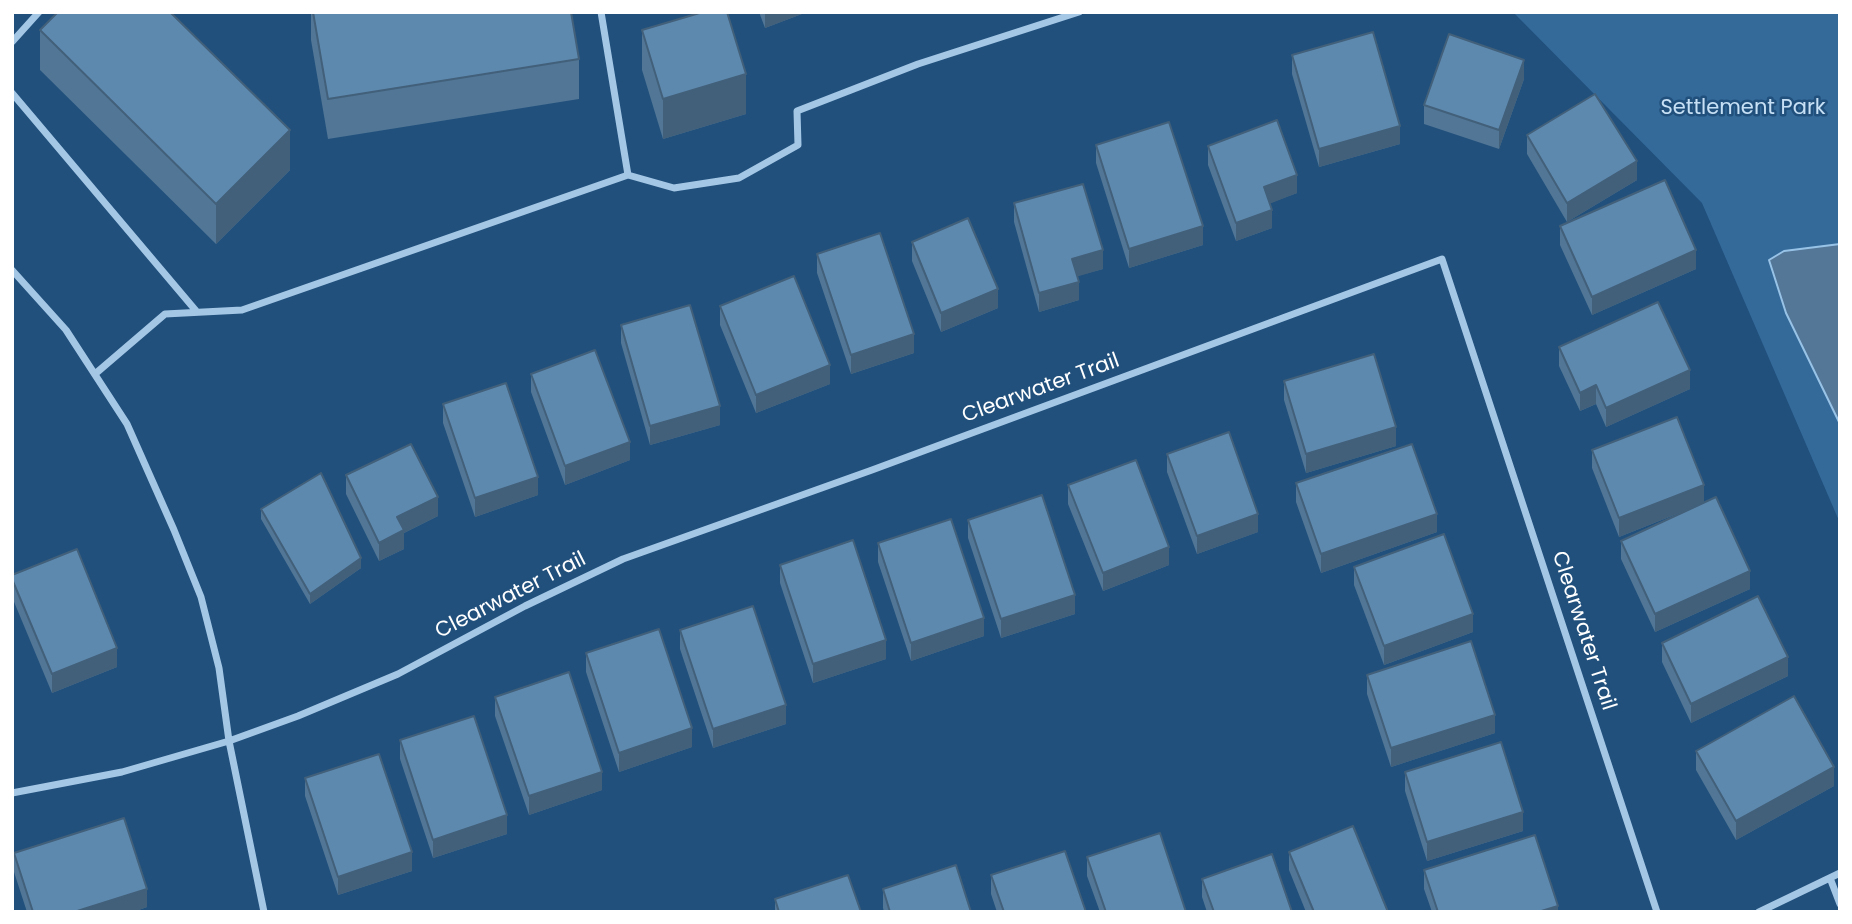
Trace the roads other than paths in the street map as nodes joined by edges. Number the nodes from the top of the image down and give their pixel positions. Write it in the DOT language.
graph roads {
  1 [pos="39,12"];
  2 [pos="601,12"];
  3 [pos="1079,12"];
  4 [pos="12,42"];
  5 [pos="12,93"];
  6 [pos="628,175"];
  7 [pos="12,270"];
  8 [pos="197,313"];
  9 [pos="95,374"];
  10 [pos="229,741"];
  11 [pos="12,793"];
  12 [pos="1840,873"];
  13 [pos="1830,878"];
  14 [pos="1840,904"];
  15 [pos="264,912"];
  16 [pos="1657,912"];
  17 [pos="1759,912"];
  1 -- 4 [label="street"];
  2 -- 6 [label="street"];
  3 -- 6 [label="street"];
  5 -- 8 [label="street"];
  6 -- 8 [label="street"];
  7 -- 9 [label="street"];
  8 -- 9 [label="street"];
  9 -- 10 [label="street"];
  10 -- 11 [label="street, Clearwater Trail"];
  10 -- 15 [label="street"];
  10 -- 16 [label="street, Clearwater Trail"];
  12 -- 13 [label="street"];
  13 -- 14 [label="street"];
  13 -- 17 [label="street"];
}
